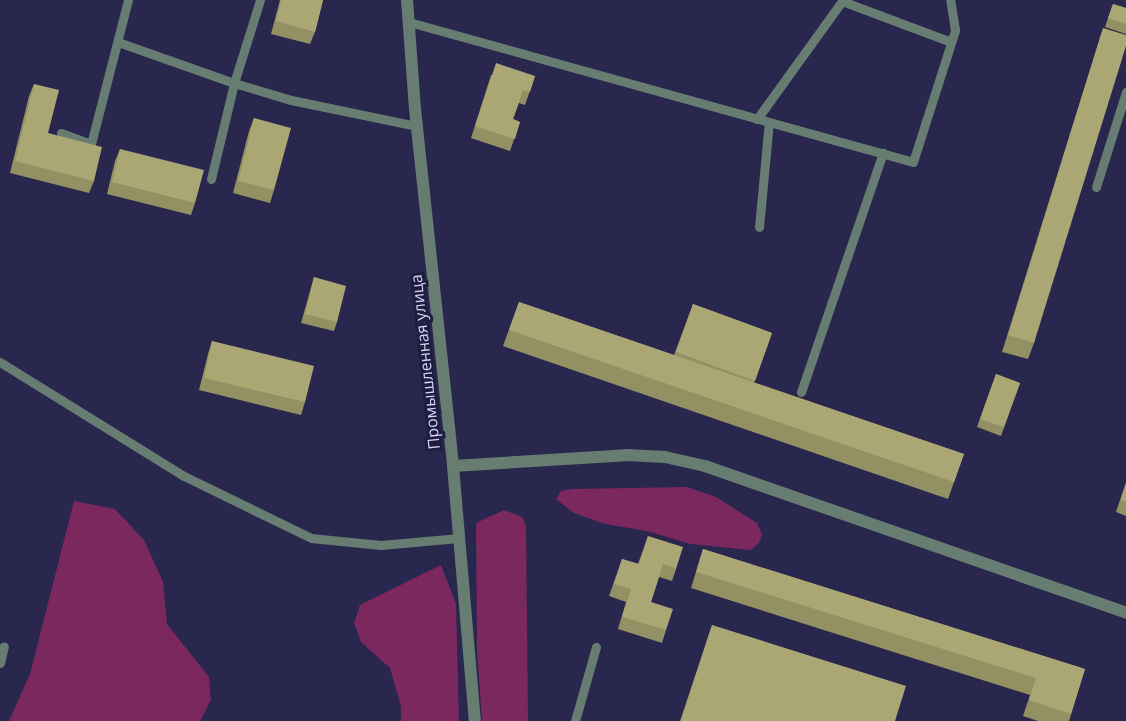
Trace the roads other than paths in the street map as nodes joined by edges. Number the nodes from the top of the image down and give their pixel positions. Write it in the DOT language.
graph roads {
  1 [pos="128,0"];
  2 [pos="260,0"];
  3 [pos="407,0"];
  4 [pos="951,0"];
  5 [pos="408,22"];
  6 [pos="118,42"];
  7 [pos="951,42"];
  8 [pos="234,83"];
  9 [pos="1126,92"];
  10 [pos="757,119"];
  11 [pos="769,122"];
  12 [pos="417,126"];
  13 [pos="61,134"];
  14 [pos="883,153"];
  15 [pos="211,179"];
  16 [pos="1096,187"];
  17 [pos="759,227"];
  18 [pos="0,362"];
  19 [pos="801,392"];
  20 [pos="453,466"];
  21 [pos="459,538"];
  22 [pos="1126,613"];
  23 [pos="4,646"];
  24 [pos="596,647"];
  25 [pos="0,663"];
  26 [pos="475,721"];
  27 [pos="574,721"];
  1 -- 6 [label="lane"];
  2 -- 8 [label="lane"];
  3 -- 5 [label="street, Промышленная улица"];
  4 -- 7 [label="lane"];
  5 -- 10 [label="lane"];
  5 -- 12 [label="street, Промышленная улица"];
  6 -- 8 [label="lane"];
  6 -- 13 [label="lane"];
  7 -- 10 [label="lane"];
  7 -- 14 [label="lane"];
  8 -- 12 [label="lane"];
  8 -- 15 [label="lane"];
  9 -- 16 [label="lane"];
  10 -- 11 [label="lane"];
  11 -- 14 [label="lane"];
  11 -- 17 [label="lane"];
  12 -- 20 [label="street, Промышленная улица"];
  14 -- 19 [label="lane"];
  18 -- 21 [label="lane"];
  20 -- 21 [label="street, Промышленная улица"];
  20 -- 22 [label="street"];
  21 -- 26 [label="street, Промышленная улица"];
  23 -- 25 [label="lane"];
  24 -- 27 [label="lane"];
}
